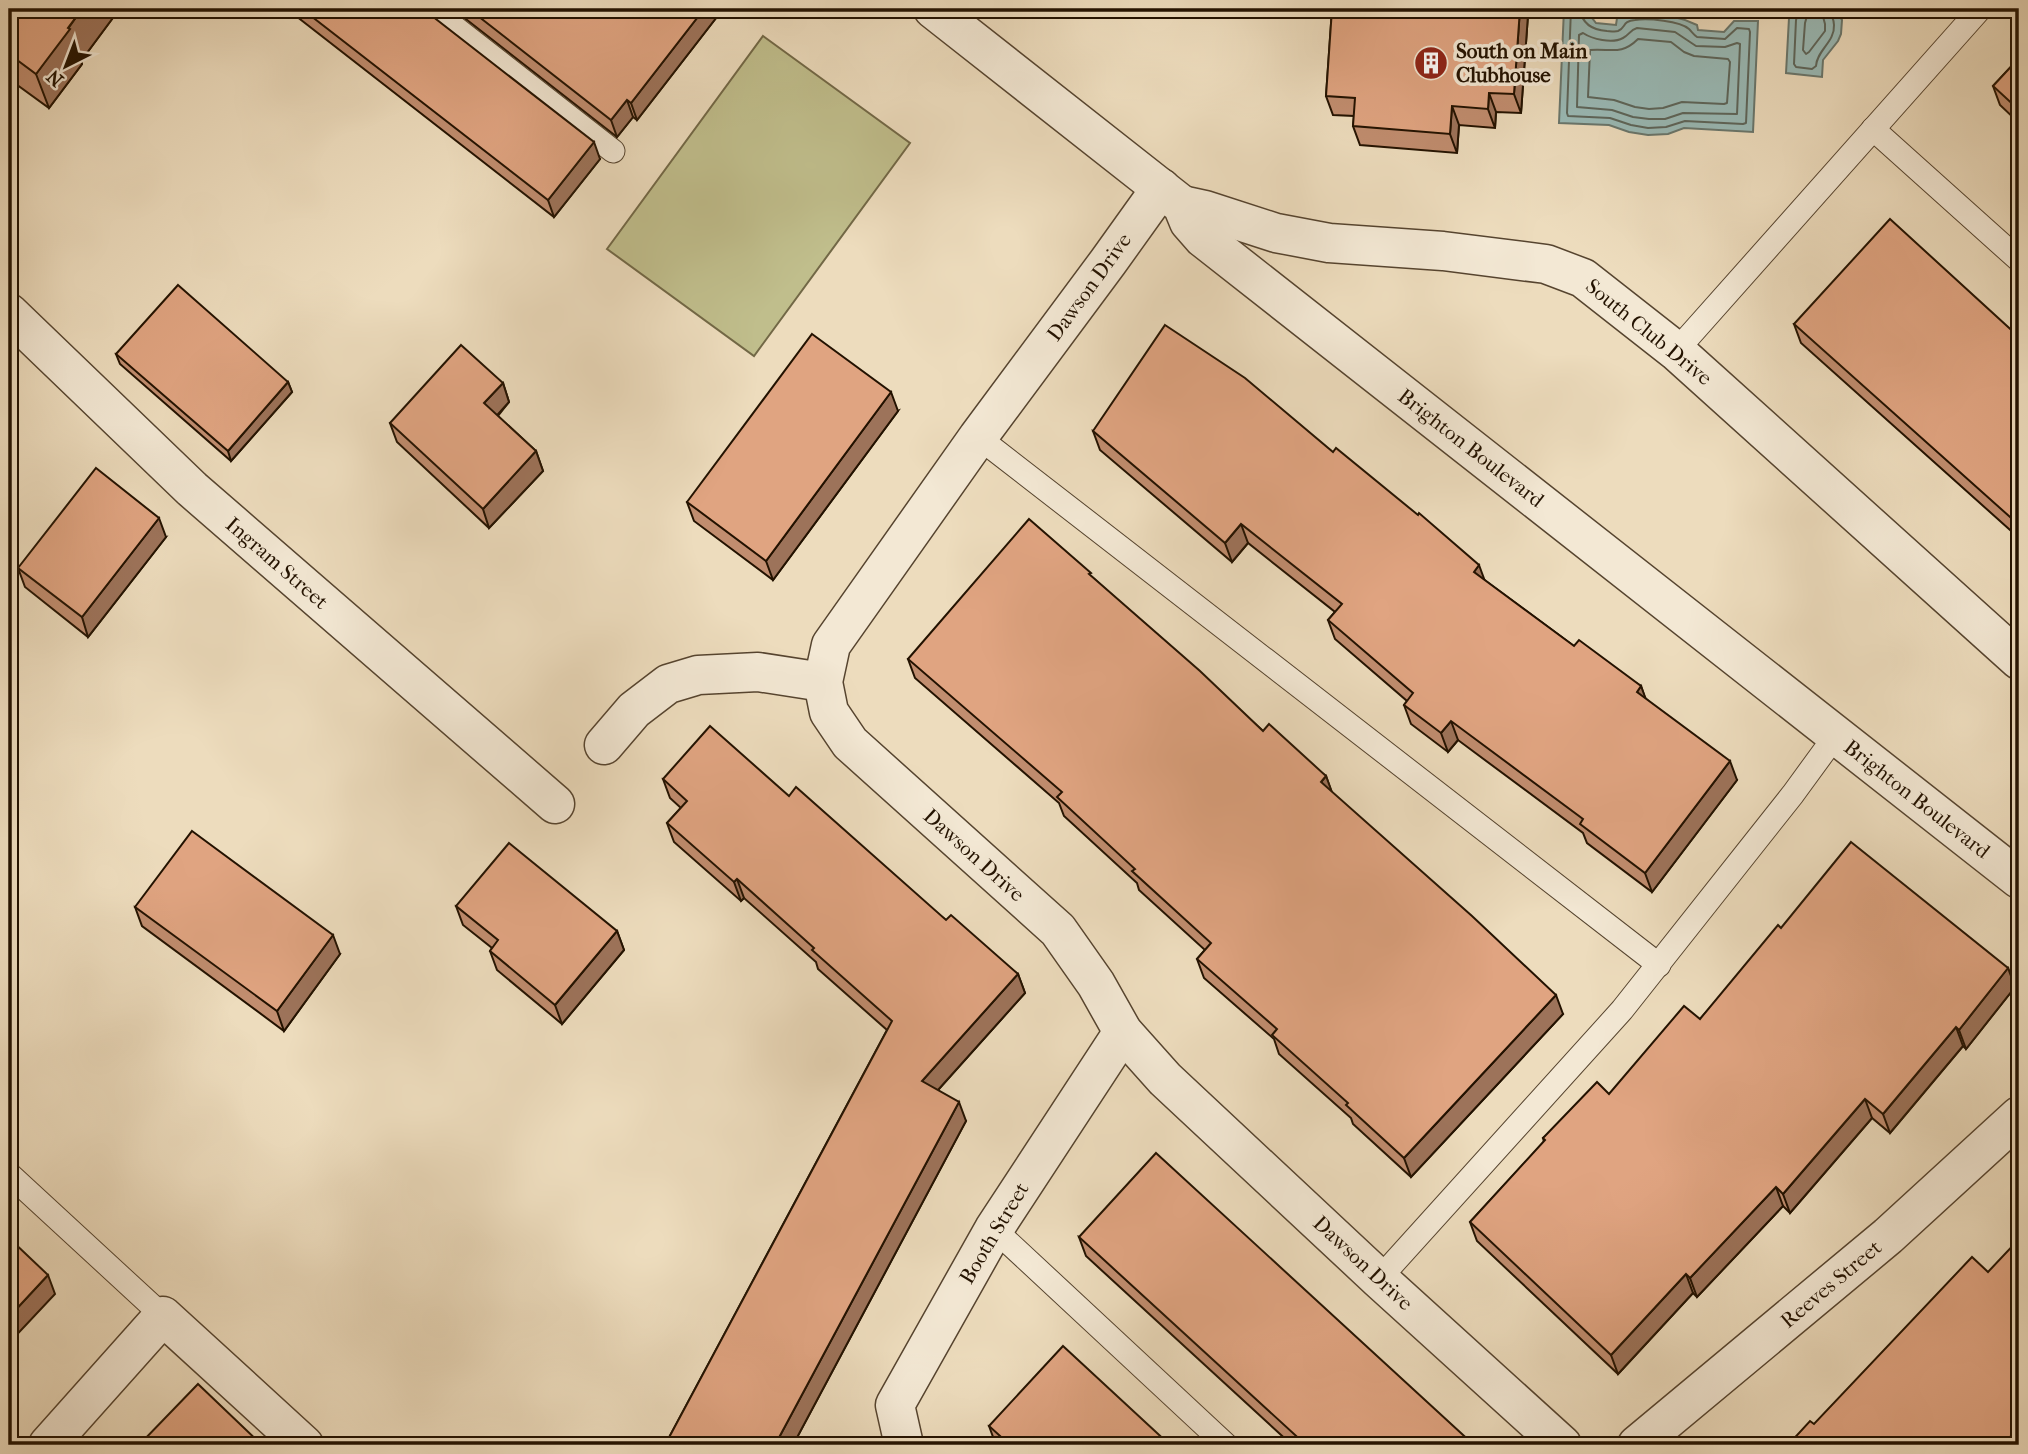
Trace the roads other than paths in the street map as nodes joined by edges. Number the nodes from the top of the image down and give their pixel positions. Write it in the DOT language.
graph roads {
  1 [pos="431,9"];
  2 [pos="933,9"];
  3 [pos="1980,9"];
  4 [pos="1873,129"];
  5 [pos="613,151"];
  6 [pos="1172,197"];
  7 [pos="2019,260"];
  8 [pos="9,313"];
  9 [pos="1676,351"];
  10 [pos="978,438"];
  11 [pos="2019,660"];
  12 [pos="823,682"];
  13 [pos="1836,735"];
  14 [pos="604,745"];
  15 [pos="555,804"];
  16 [pos="2019,879"];
  17 [pos="1658,965"];
  18 [pos="1124,1032"];
  19 [pos="2019,1116"];
  20 [pos="9,1174"];
  21 [pos="994,1229"];
  22 [pos="1379,1279"];
  23 [pos="163,1316"];
  24 [pos="48,1445"];
  25 [pos="304,1445"];
  26 [pos="904,1445"];
  27 [pos="1226,1445"];
  28 [pos="1562,1445"];
  29 [pos="1637,1445"];
  1 -- 5 [label="lane"];
  2 -- 6 [label="street, Brighton Boulevard"];
  3 -- 4 [label="lane"];
  4 -- 7 [label="lane"];
  4 -- 9 [label="lane"];
  6 -- 9 [label="street, South Club Drive"];
  6 -- 10 [label="street, Dawson Drive"];
  6 -- 13 [label="street, Brighton Boulevard"];
  8 -- 15 [label="street, Ingram Street"];
  9 -- 11 [label="street, South Club Drive"];
  10 -- 12 [label="street, Dawson Drive"];
  10 -- 17 [label="lane"];
  12 -- 14 [label="street"];
  12 -- 18 [label="street, Dawson Drive"];
  13 -- 16 [label="street, Brighton Boulevard"];
  13 -- 17 [label="lane"];
  17 -- 22 [label="lane"];
  18 -- 21 [label="street, Booth Street"];
  18 -- 22 [label="street, Dawson Drive"];
  19 -- 29 [label="street, Reeves Street"];
  20 -- 23 [label="lane"];
  21 -- 26 [label="street, Booth Street"];
  21 -- 27 [label="lane"];
  22 -- 28 [label="street, Dawson Drive"];
  23 -- 24 [label="street"];
  23 -- 25 [label="street"];
}
